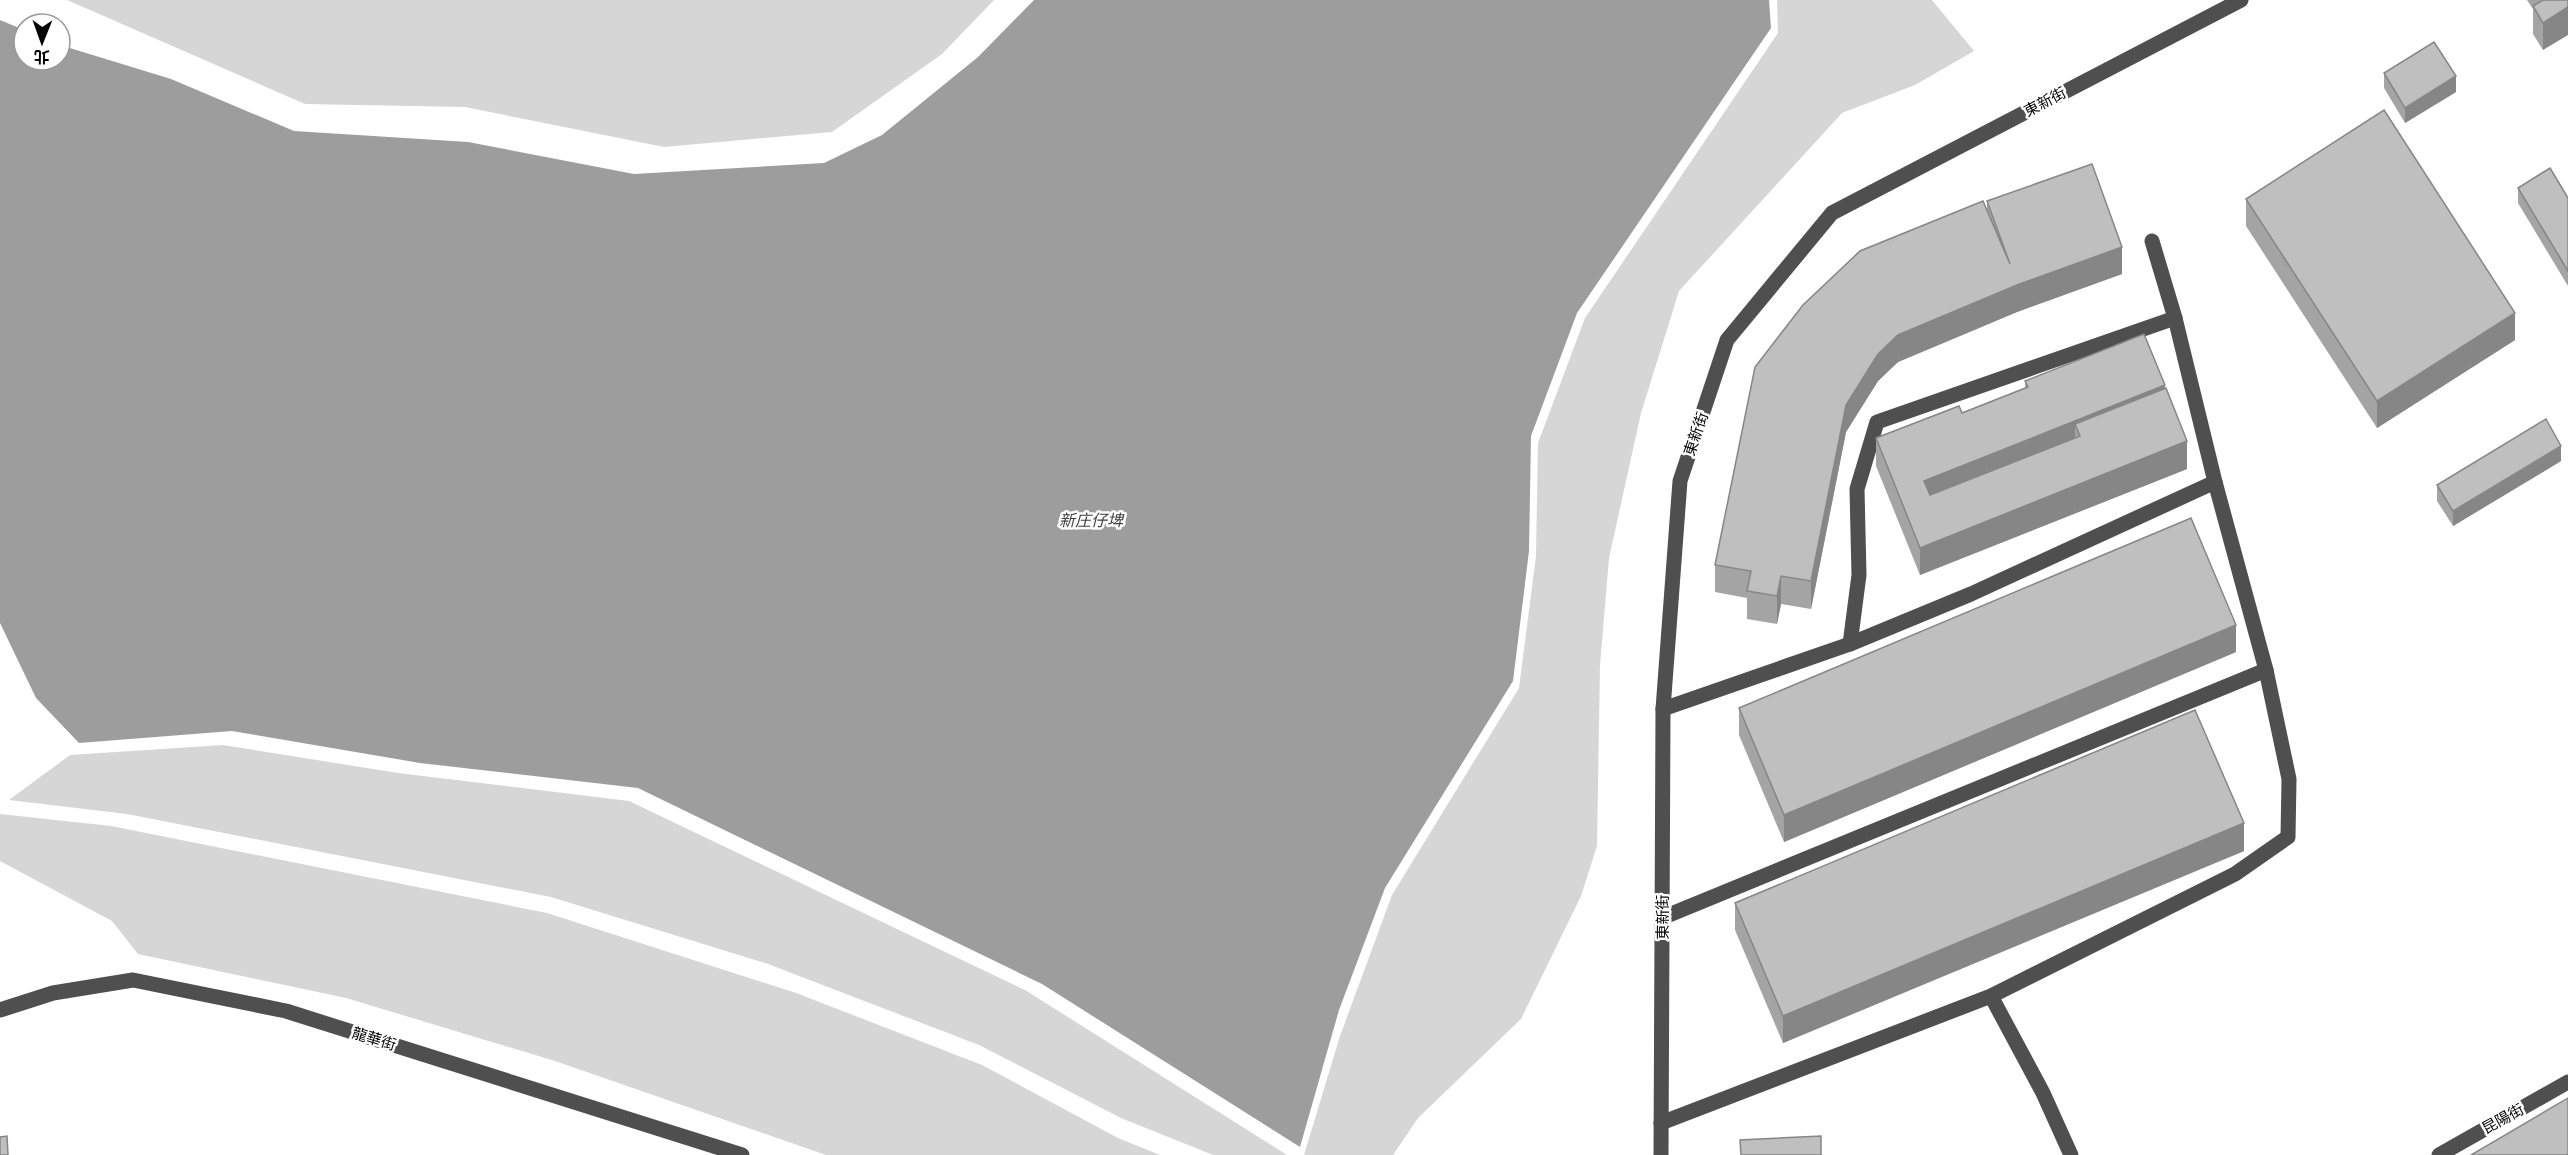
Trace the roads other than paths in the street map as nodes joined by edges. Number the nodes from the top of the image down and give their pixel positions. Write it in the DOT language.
graph roads {
  1 [pos="2234,2"];
  2 [pos="2152,241"];
  3 [pos="2175,318"];
  4 [pos="2215,482"];
  5 [pos="1850,644"];
  6 [pos="2266,670"];
  7 [pos="1663,709"];
  8 [pos="1664,917"];
  9 [pos="1991,996"];
  10 [pos="0,1010"];
  11 [pos="2568,1082"];
  12 [pos="1661,1123"];
  13 [pos="742,1155"];
  14 [pos="1661,1155"];
  15 [pos="2071,1155"];
  16 [pos="2439,1155"];
  1 -- 7 [label="street, 東新街"];
  2 -- 3 [label="street"];
  3 -- 4 [label="street"];
  3 -- 5 [label="street"];
  4 -- 5 [label="street"];
  4 -- 6 [label="street"];
  5 -- 7 [label="street"];
  6 -- 8 [label="street"];
  6 -- 9 [label="street"];
  7 -- 8 [label="street, 東新街"];
  8 -- 12 [label="street, 東新街"];
  9 -- 12 [label="street"];
  9 -- 15 [label="street"];
  10 -- 13 [label="street, 龍華街"];
  11 -- 16 [label="street, 昆陽街"];
  12 -- 14 [label="street, 東新街"];
}
